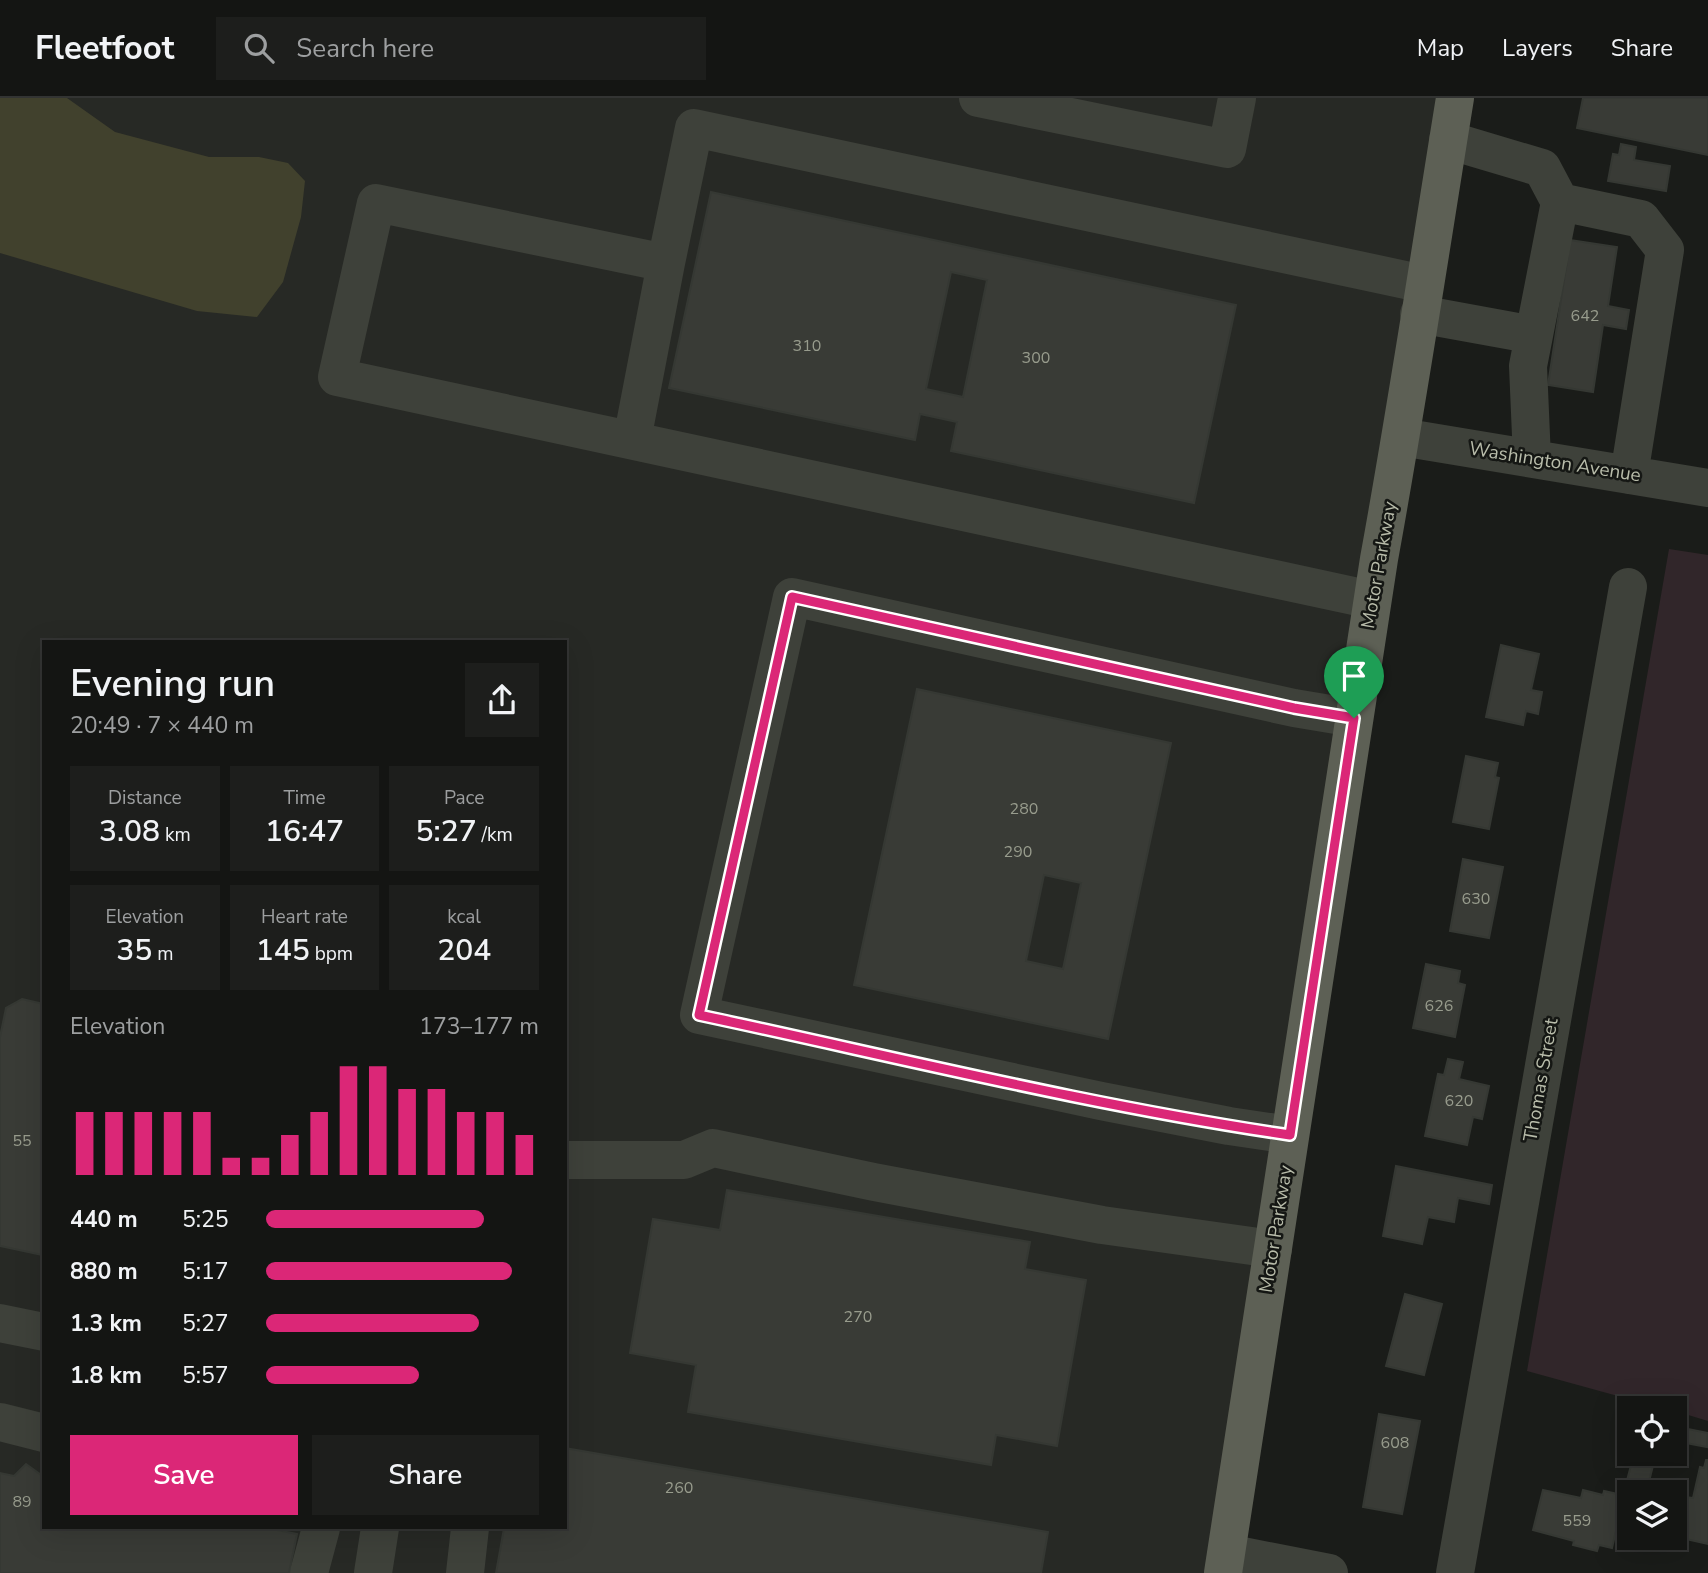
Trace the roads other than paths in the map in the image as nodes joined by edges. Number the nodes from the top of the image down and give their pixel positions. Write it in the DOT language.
graph roads {
  1 [pos="978,98"];
  2 [pos="1237,98"];
  3 [pos="1455,98"];
  4 [pos="1059,106"];
  5 [pos="1448,140"];
  6 [pos="1560,201"];
  7 [pos="666,263"];
  8 [pos="1422,299"];
  9 [pos="1534,335"];
  10 [pos="1401,437"];
  11 [pos="632,440"];
  12 [pos="1532,458"];
  13 [pos="1629,475"];
  14 [pos="1708,488"];
  15 [pos="1628,587"];
  16 [pos="1372,600"];
  17 [pos="1354,718"];
  18 [pos="1290,1135"];
  19 [pos="567,1160"];
  20 [pos="1273,1249"];
  21 [pos="0,1323"];
  22 [pos="42,1332"];
  23 [pos="0,1422"];
  24 [pos="42,1432"];
  25 [pos="321,1529"];
  26 [pos="380,1529"];
  27 [pos="470,1529"];
  28 [pos="1225,1563"];
  29 [pos="309,1573"];
  30 [pos="373,1573"];
  31 [pos="465,1573"];
  32 [pos="1329,1573"];
  33 [pos="1455,1573"];
  1 -- 4 [label="street"];
  2 -- 4 [label="street"];
  3 -- 5 [label="main road, Motor Parkway"];
  5 -- 6 [label="street"];
  5 -- 8 [label="main road, Motor Parkway"];
  6 -- 9 [label="street"];
  6 -- 13 [label="street"];
  7 -- 8 [label="street"];
  7 -- 11 [label="street"];
  7 -- 11 [label="street"];
  8 -- 9 [label="street"];
  8 -- 10 [label="main road, Motor Parkway"];
  9 -- 12 [label="street"];
  10 -- 12 [label="street, Washington Avenue"];
  10 -- 16 [label="main road, Motor Parkway"];
  11 -- 16 [label="street"];
  12 -- 13 [label="street, Washington Avenue"];
  13 -- 14 [label="street, Washington Avenue"];
  15 -- 33 [label="street, Thomas Street"];
  16 -- 17 [label="main road, Motor Parkway"];
  17 -- 18 [label="main road, Motor Parkway"];
  17 -- 18 [label="street"];
  18 -- 20 [label="main road, Motor Parkway"];
  19 -- 20 [label="street"];
  20 -- 28 [label="main road, Motor Parkway"];
  21 -- 22 [label="street"];
  23 -- 24 [label="street"];
  25 -- 29 [label="street"];
  26 -- 30 [label="street"];
  27 -- 31 [label="street"];
  28 -- 32 [label="street"];
}
